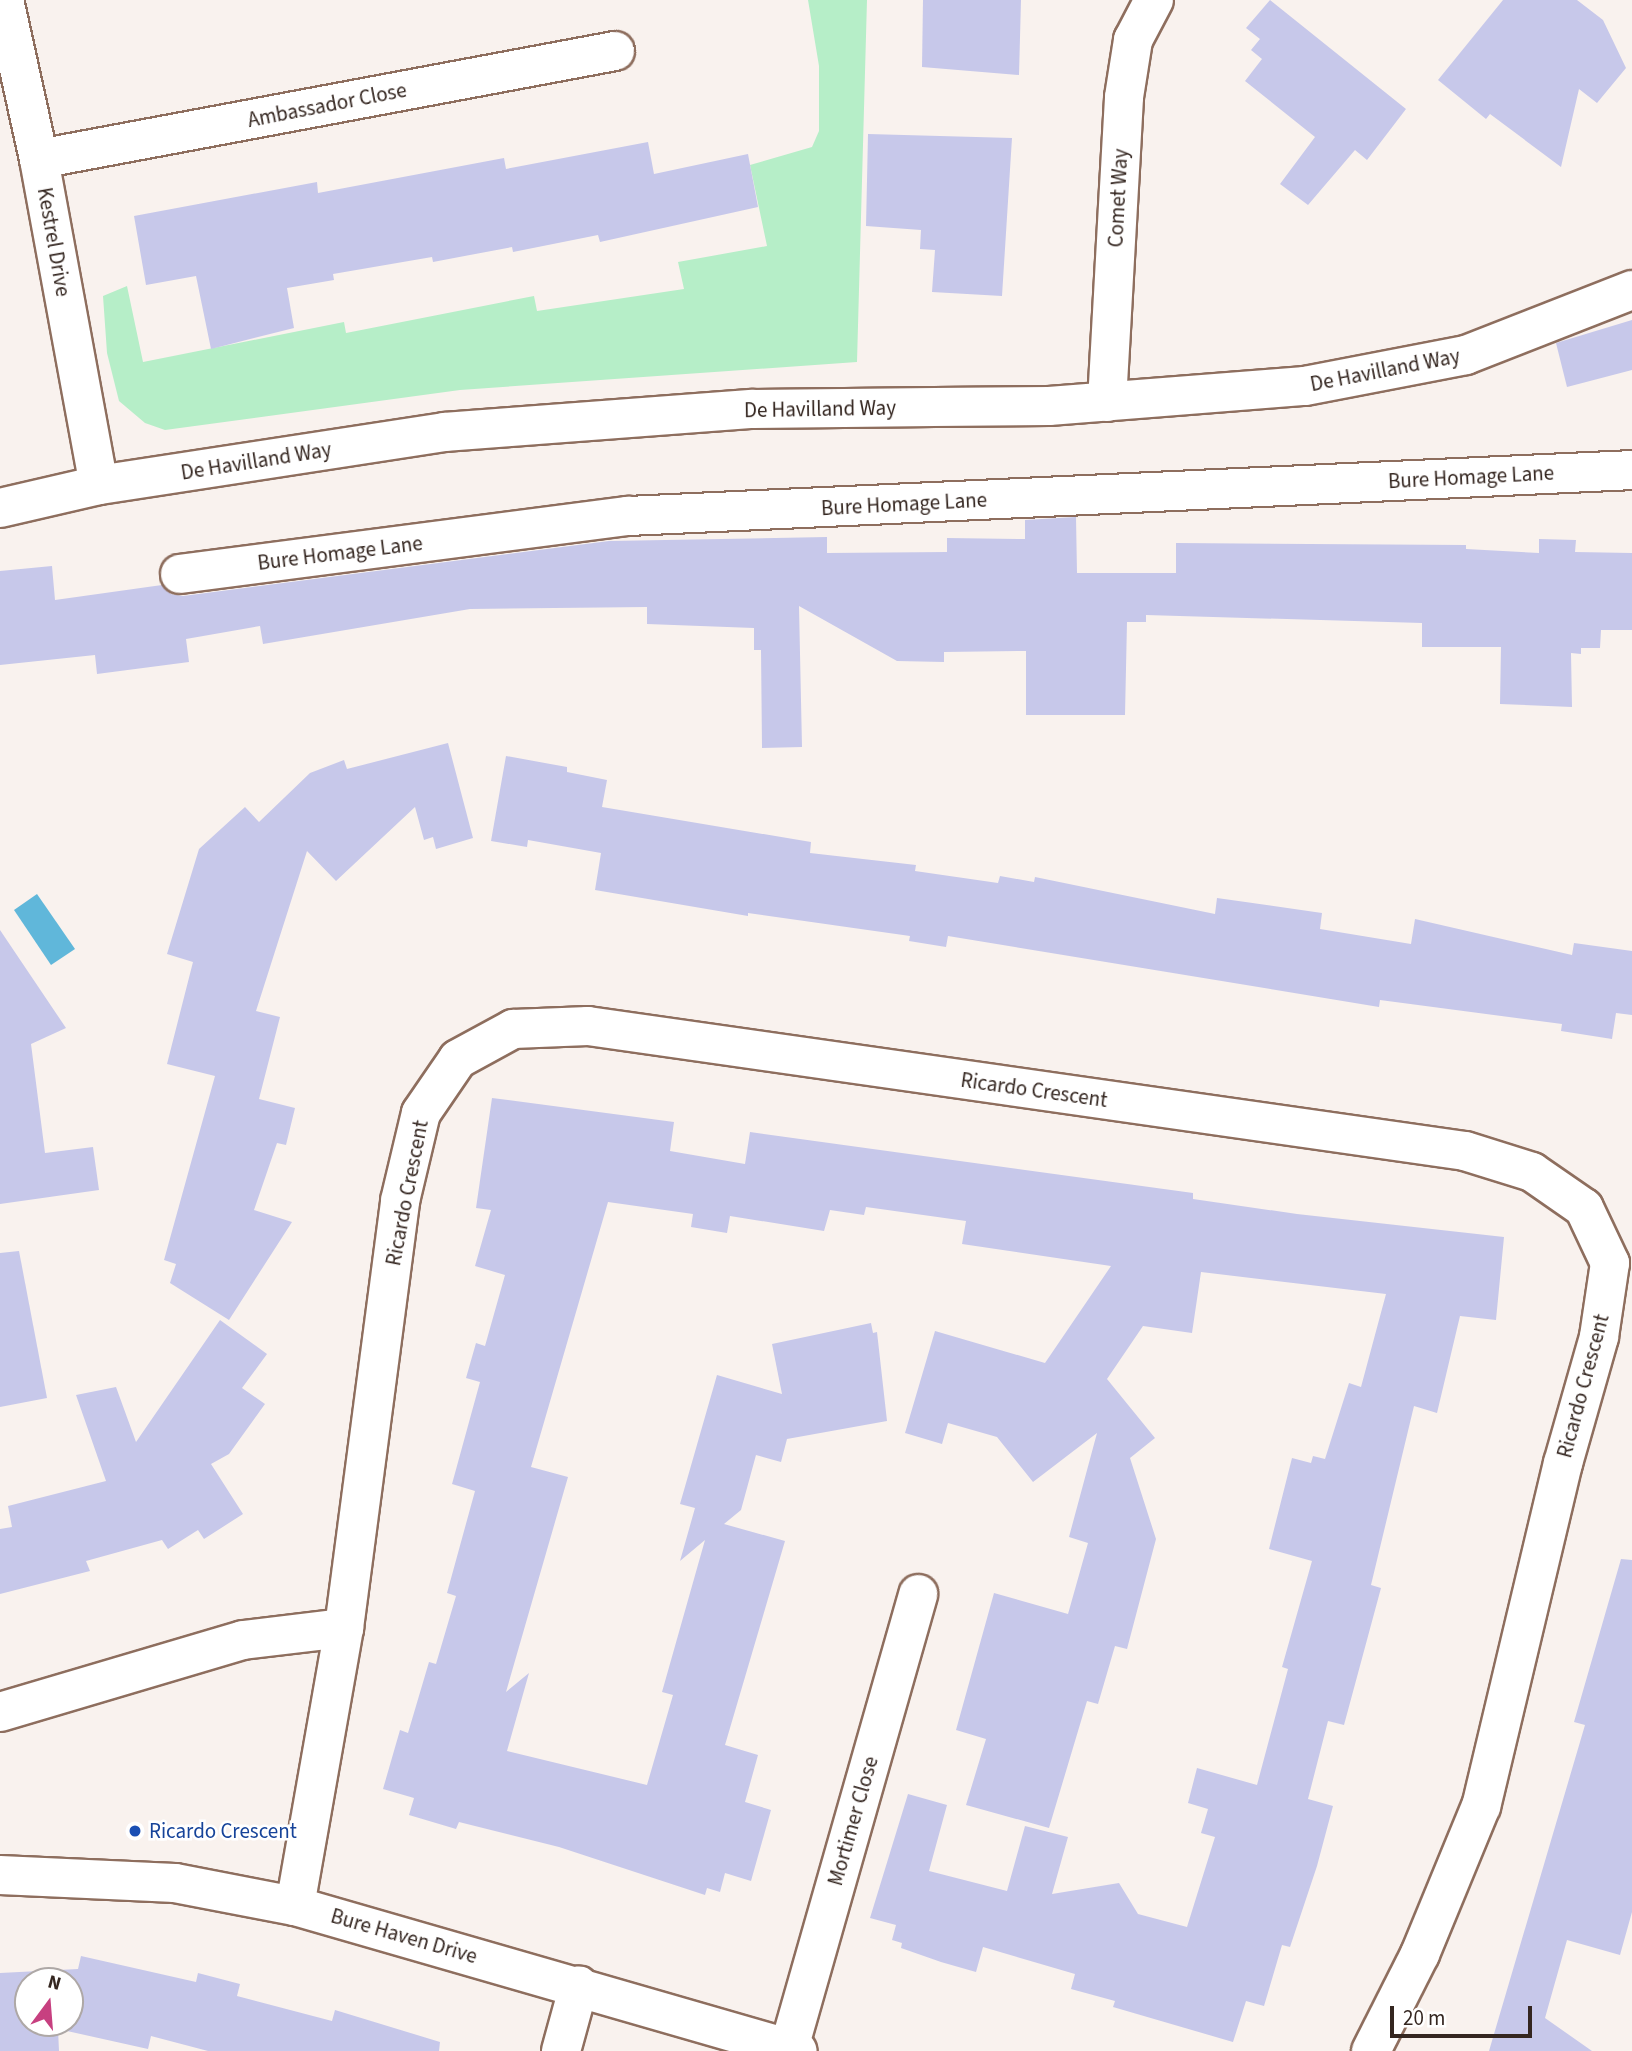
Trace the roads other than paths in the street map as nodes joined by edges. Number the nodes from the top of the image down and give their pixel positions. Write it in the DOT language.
graph roads {
  1 [pos="4,0"];
  2 [pos="1154,0"];
  3 [pos="615,51"];
  4 [pos="39,159"];
  5 [pos="1632,290"];
  6 [pos="1107,402"];
  7 [pos="1632,470"];
  8 [pos="99,485"];
  9 [pos="0,508"];
  10 [pos="180,574"];
  11 [pos="918,1594"];
  12 [pos="344,1628"];
  13 [pos="0,1712"];
  14 [pos="0,1875"];
  15 [pos="295,1906"];
  16 [pos="579,1985"];
  17 [pos="793,2050"];
  18 [pos="561,2051"];
  19 [pos="1371,2051"];
  1 -- 4 [label="street, Kestrel Drive"];
  2 -- 6 [label="street, Comet Way"];
  3 -- 4 [label="street, Ambassador Close"];
  4 -- 8 [label="street, Kestrel Drive"];
  5 -- 6 [label="street, De Havilland Way"];
  6 -- 8 [label="street, De Havilland Way"];
  7 -- 10 [label="street, Bure Homage Lane"];
  8 -- 9 [label="street, De Havilland Way"];
  11 -- 17 [label="street, Mortimer Close"];
  12 -- 13 [label="street"];
  12 -- 15 [label="street, Ricardo Crescent"];
  12 -- 19 [label="street, Ricardo Crescent"];
  14 -- 15 [label="street, Bure Haven Drive"];
  15 -- 16 [label="street, Bure Haven Drive"];
  16 -- 17 [label="street, Bure Haven Drive"];
  16 -- 18 [label="street"];
}
